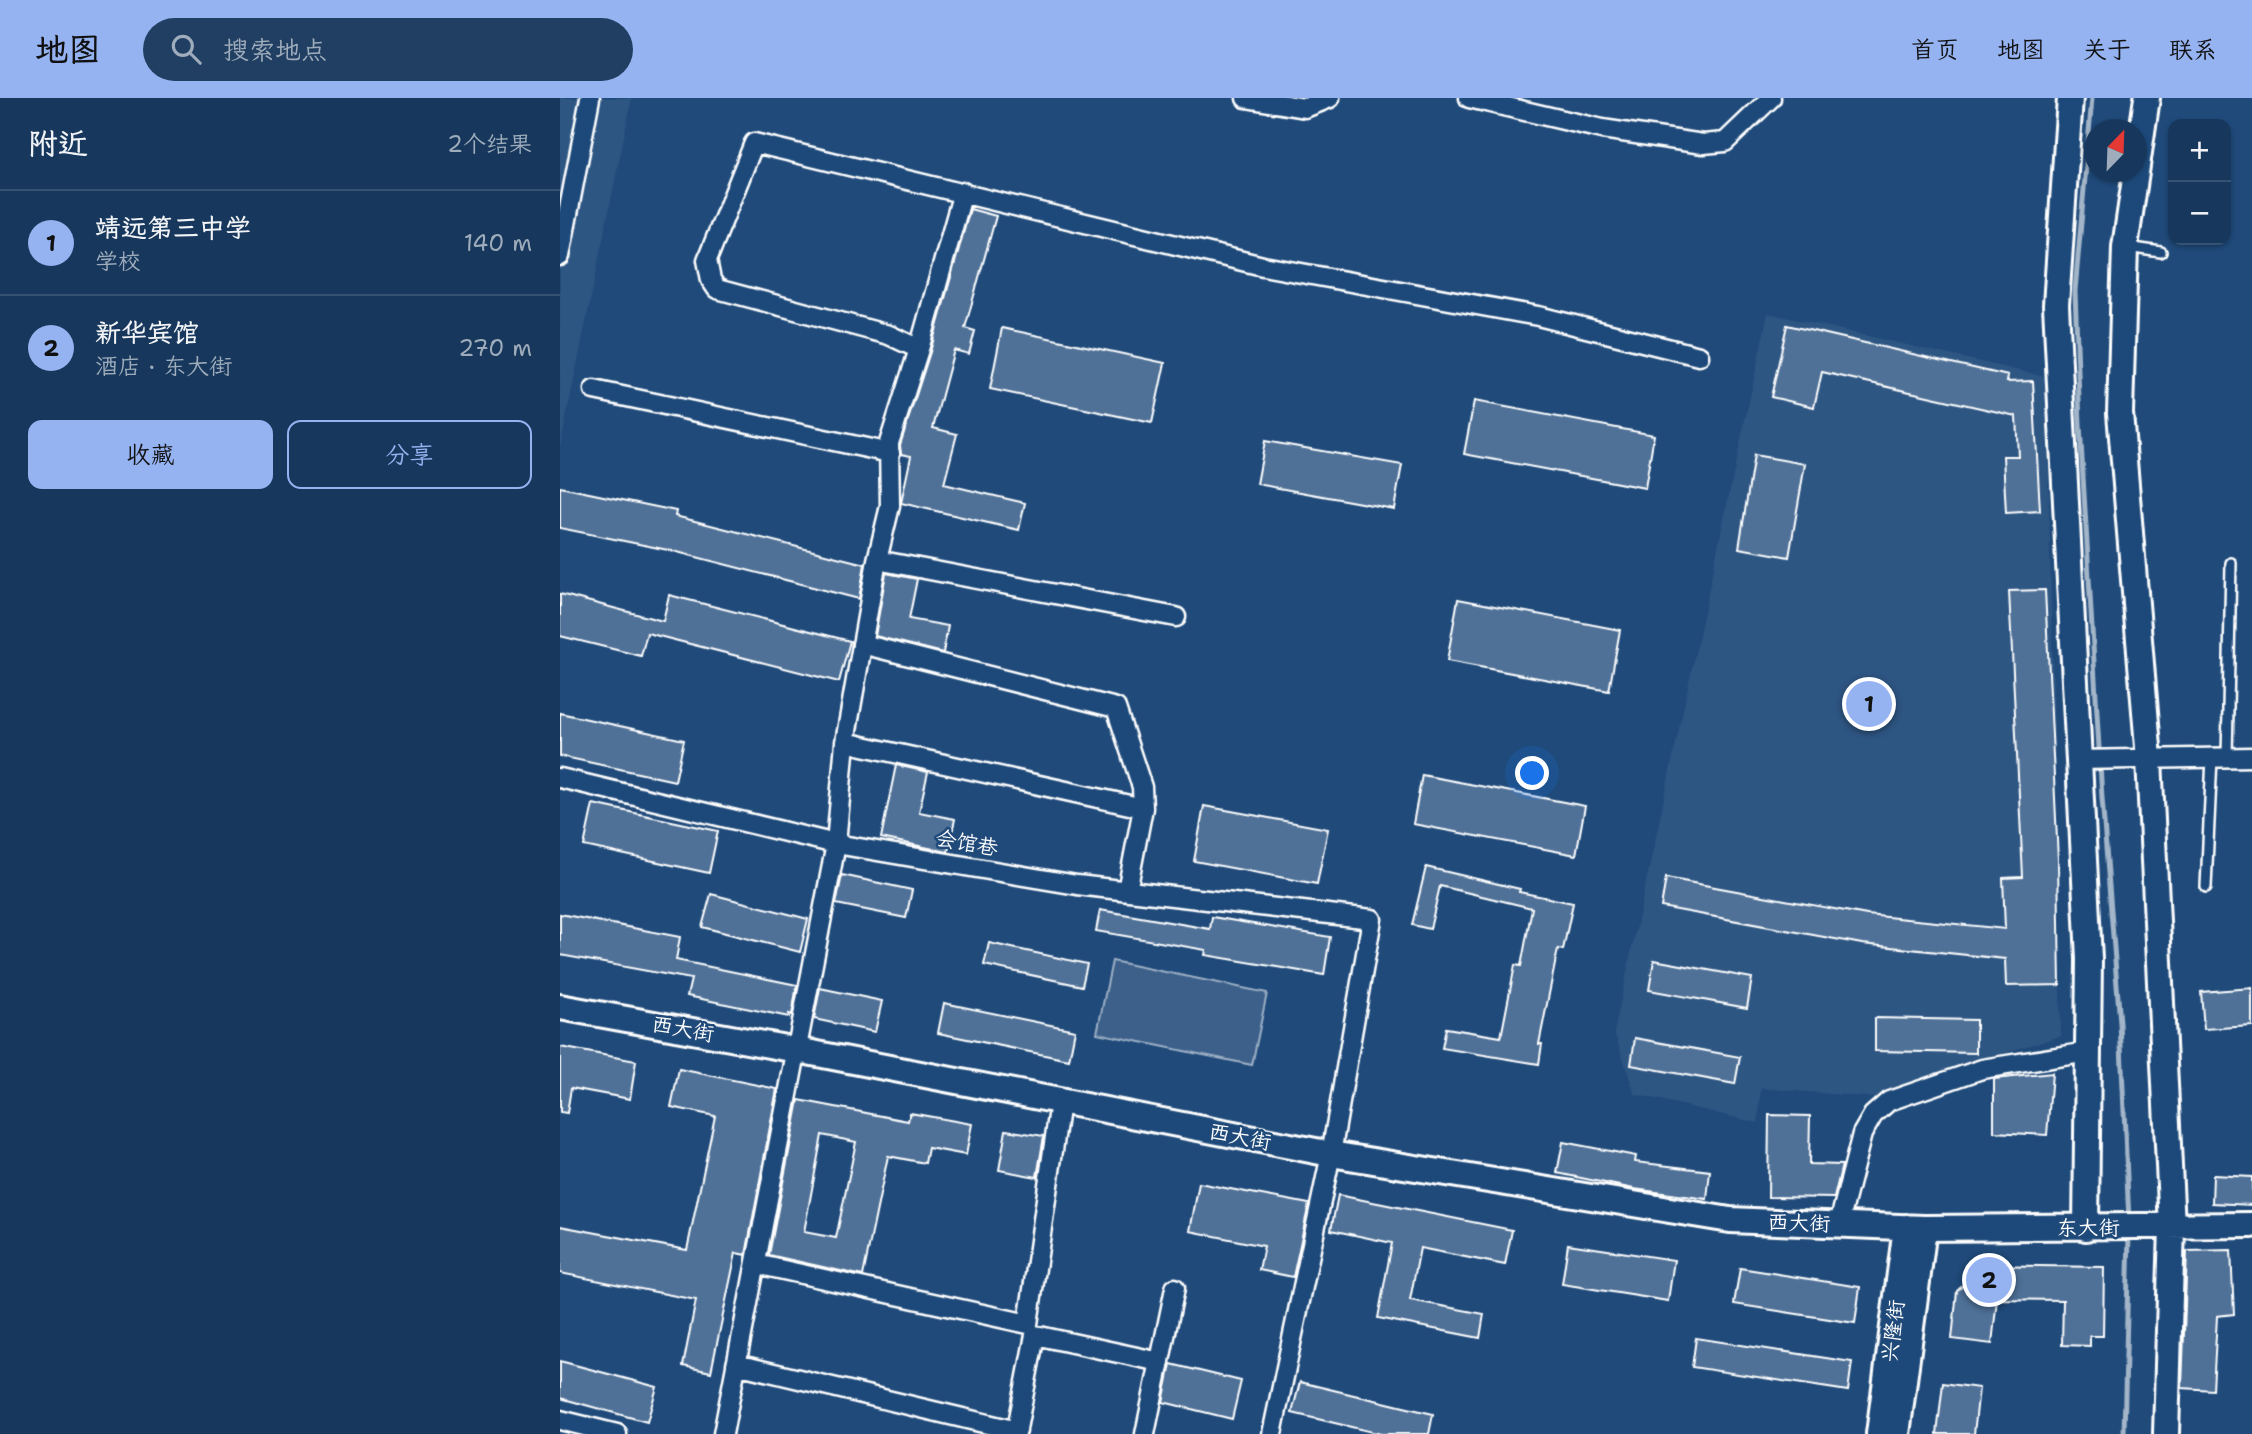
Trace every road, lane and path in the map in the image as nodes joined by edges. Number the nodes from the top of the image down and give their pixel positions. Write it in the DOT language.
graph roads {
  1 [pos="587,98"];
  2 [pos="1246,98"];
  3 [pos="1330,98"];
  4 [pos="1469,98"];
  5 [pos="1771,98"];
  6 [pos="2054,98"];
  7 [pos="2070,98"];
  8 [pos="2147,98"];
  9 [pos="566,187"];
  10 [pos="963,192"];
  11 [pos="2125,247"];
  12 [pos="2161,252"];
  13 [pos="560,256"];
  14 [pos="919,349"];
  15 [pos="1699,356"];
  16 [pos="594,390"];
  17 [pos="890,453"];
  18 [pos="877,560"];
  19 [pos="2231,563"];
  20 [pos="1176,617"];
  21 [pos="862,645"];
  22 [pos="845,742"];
  23 [pos="2219,757"];
  24 [pos="2252,757"];
  25 [pos="2149,759"];
  26 [pos="2083,760"];
  27 [pos="560,778"];
  28 [pos="1143,808"];
  29 [pos="836,844"];
  30 [pos="2206,887"];
  31 [pos="1127,891"];
  32 [pos="560,1007"];
  33 [pos="797,1050"];
  34 [pos="2088,1052"];
  35 [pos="1060,1102"];
  36 [pos="1331,1154"];
  37 [pos="1839,1224"];
  38 [pos="2252,1225"];
  39 [pos="1915,1227"];
  40 [pos="2160,1227"];
  41 [pos="2086,1228"];
  42 [pos="755,1264"];
  43 [pos="1175,1288"];
  44 [pos="1160,1362"];
  45 [pos="736,1364"];
  46 [pos="560,1420"];
  47 [pos="1017,1433"];
  48 [pos="617,1434"];
  49 [pos="723,1434"];
  50 [pos="1145,1434"];
  51 [pos="1272,1434"];
  52 [pos="1879,1434"];
  53 [pos="1897,1434"];
  54 [pos="2166,1434"];
  1 -- 9 [label="street"];
  2 -- 3 [label="street"];
  4 -- 5 [label="street"];
  6 -- 7 [label="street"];
  7 -- 26 [label="main road"];
  8 -- 11 [label="main road"];
  9 -- 13 [label="street"];
  10 -- 14 [label="street"];
  10 -- 14 [label="street"];
  10 -- 15 [label="street"];
  11 -- 12 [label="lane"];
  11 -- 25 [label="main road"];
  14 -- 17 [label="street"];
  16 -- 17 [label="street"];
  17 -- 18 [label="street"];
  18 -- 20 [label="street"];
  18 -- 21 [label="street"];
  19 -- 23 [label="lane"];
  21 -- 22 [label="street"];
  21 -- 28 [label="street"];
  22 -- 28 [label="street"];
  22 -- 29 [label="street"];
  23 -- 24 [label="street"];
  23 -- 25 [label="street"];
  23 -- 30 [label="lane"];
  25 -- 26 [label="street"];
  25 -- 40 [label="main road"];
  26 -- 34 [label="main road"];
  27 -- 29 [label="street, 会馆巷"];
  28 -- 31 [label="street"];
  29 -- 31 [label="street, 会馆巷"];
  29 -- 33 [label="street"];
  31 -- 36 [label="street, 会馆巷"];
  32 -- 33 [label="main road, 西大街"];
  33 -- 35 [label="main road, 西大街"];
  33 -- 42 [label="street"];
  34 -- 37 [label="street"];
  34 -- 41 [label="main road"];
  35 -- 36 [label="main road, 西大街"];
  35 -- 42 [label="street"];
  36 -- 37 [label="main road, 西大街"];
  36 -- 51 [label="street"];
  37 -- 39 [label="main road, 西大街"];
  38 -- 40 [label="main road, 东大街"];
  39 -- 41 [label="main road, 东大街"];
  39 -- 52 [label="main road, 兴隆街"];
  39 -- 53 [label="main road, 兴隆街"];
  40 -- 41 [label="main road, 东大街"];
  40 -- 54 [label="main road"];
  42 -- 45 [label="street"];
  43 -- 44 [label="street"];
  44 -- 47 [label="street"];
  44 -- 50 [label="street"];
  45 -- 47 [label="street"];
  45 -- 49 [label="street"];
  46 -- 48 [label="street"];
}
